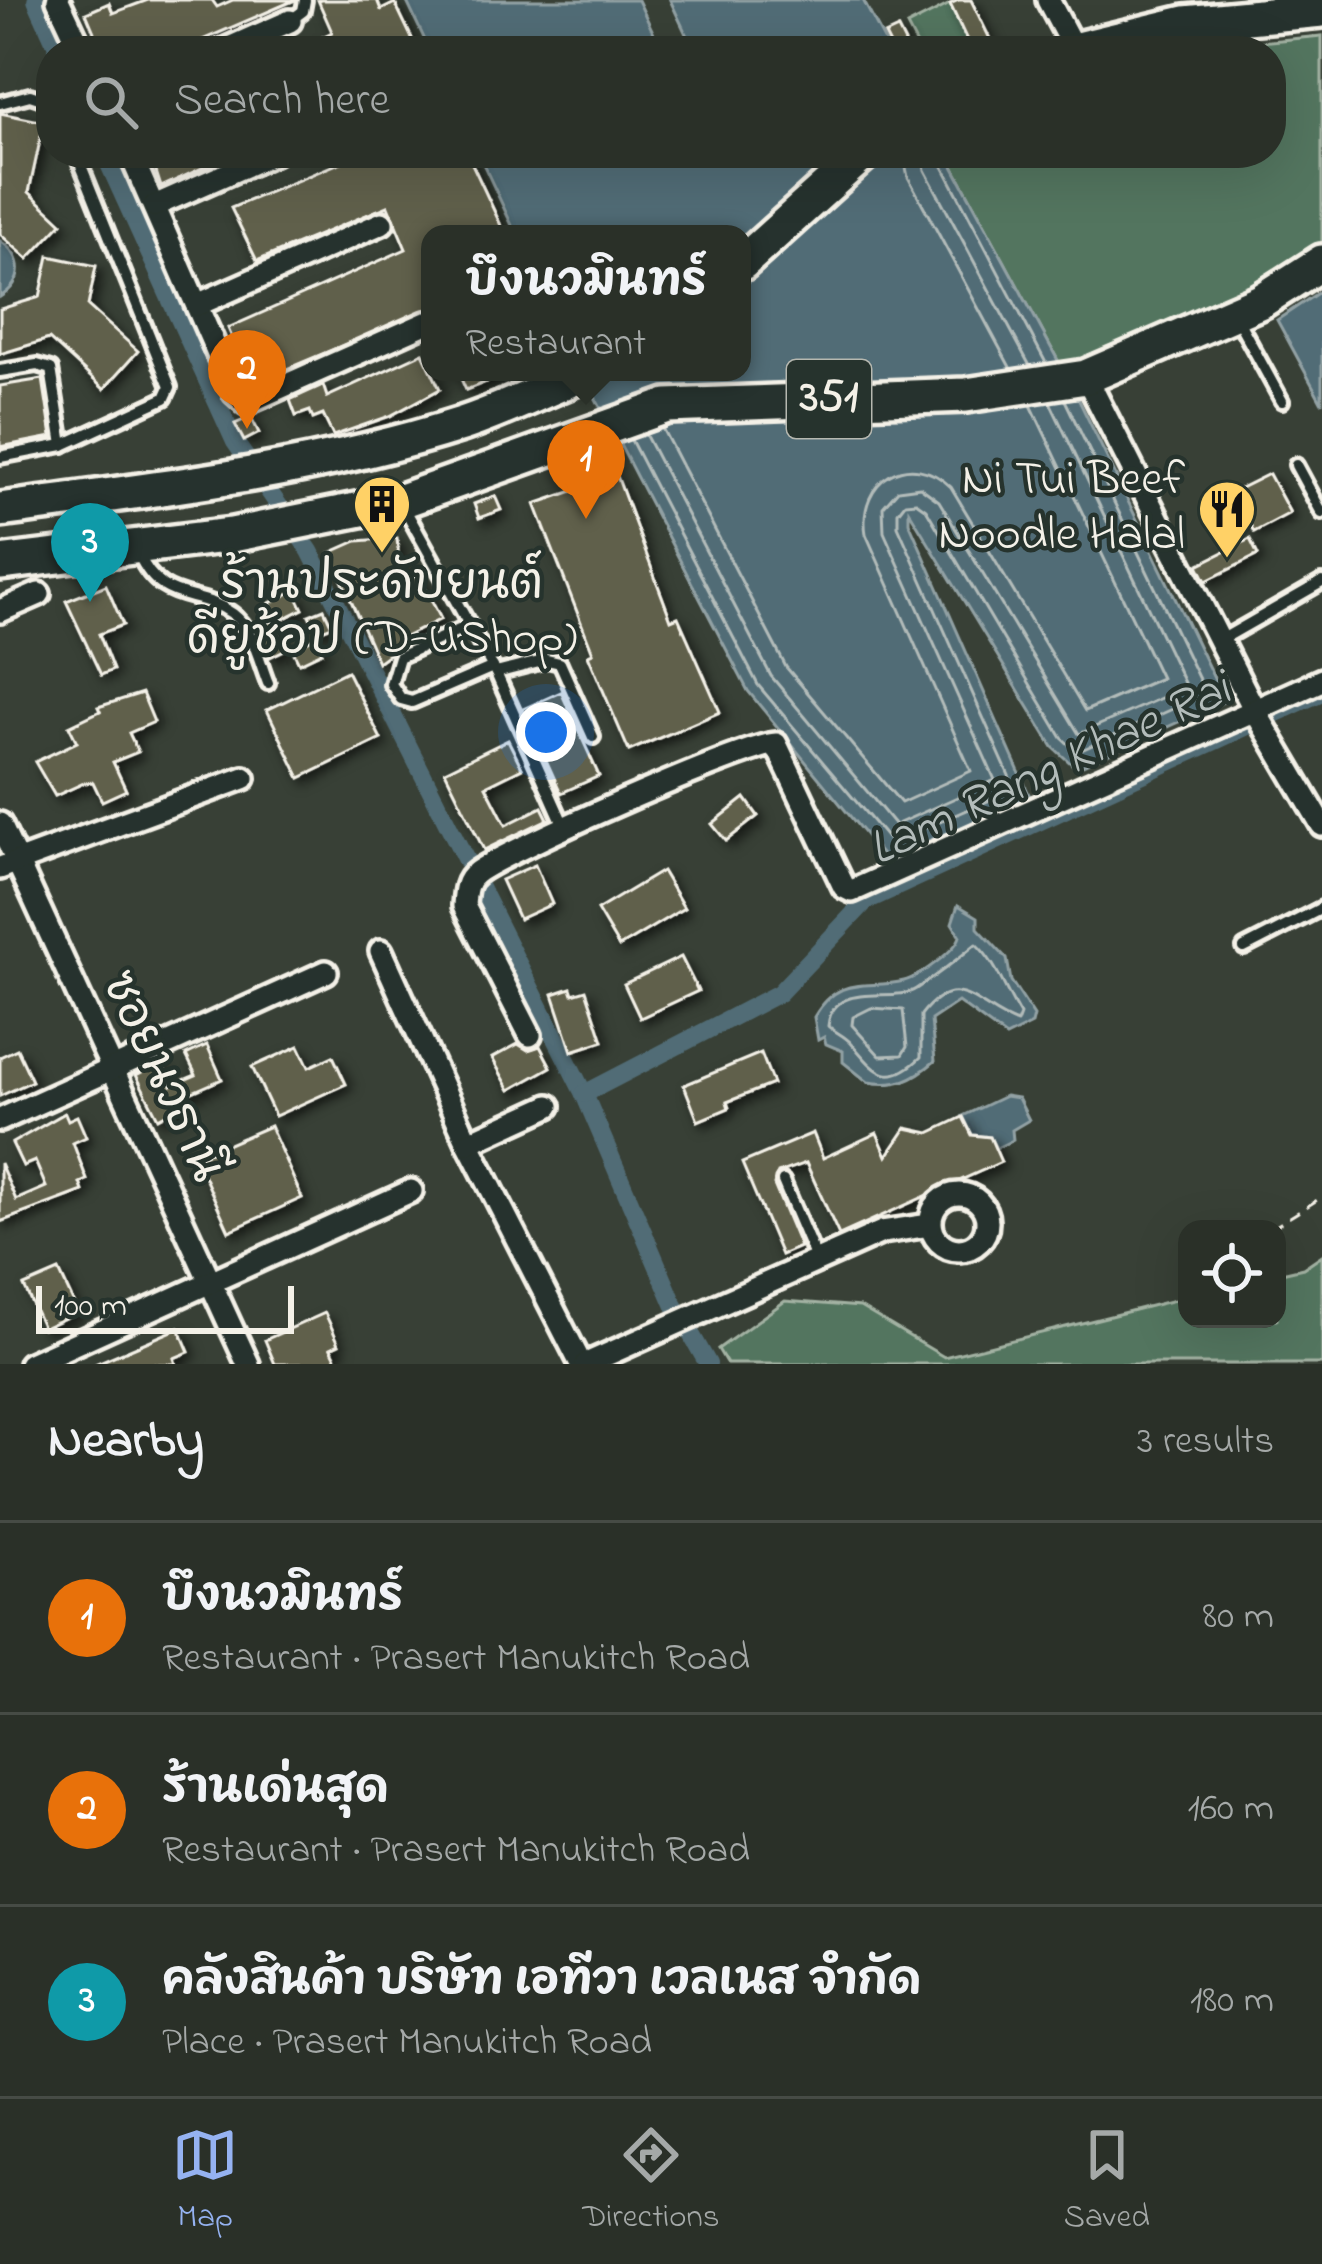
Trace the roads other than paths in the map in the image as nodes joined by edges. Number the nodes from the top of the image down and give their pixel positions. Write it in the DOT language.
graph roads {
  1 [pos="59,0"];
  2 [pos="305,0"];
  3 [pos="1048,0"];
  4 [pos="1322,10"];
  5 [pos="290,20"];
  6 [pos="75,36"];
  7 [pos="255,36"];
  8 [pos="1065,36"];
  9 [pos="1118,36"];
  10 [pos="36,97"];
  11 [pos="0,103"];
  12 [pos="82,168"];
  13 [pos="137,168"];
  14 [pos="240,168"];
  15 [pos="847,168"];
  16 [pos="154,206"];
  17 [pos="382,223"];
  18 [pos="751,254"];
  19 [pos="1322,262"];
  20 [pos="197,305"];
  21 [pos="1248,307"];
  22 [pos="421,324"];
  23 [pos="0,371"];
  24 [pos="1081,376"];
  25 [pos="567,381"];
  26 [pos="1282,401"];
  27 [pos="63,445"];
  28 [pos="0,457"];
  29 [pos="1296,465"];
  30 [pos="489,472"];
  31 [pos="256,478"];
  32 [pos="401,501"];
  33 [pos="0,510"];
  34 [pos="1322,513"];
  35 [pos="134,544"];
  36 [pos="0,563"];
  37 [pos="1322,582"];
  38 [pos="39,594"];
  39 [pos="0,611"];
  40 [pos="470,626"];
  41 [pos="1219,641"];
  42 [pos="494,670"];
  43 [pos="1322,680"];
  44 [pos="268,683"];
  45 [pos="1259,720"];
  46 [pos="593,737"];
  47 [pos="244,778"];
  48 [pos="0,824"];
  49 [pos="1322,825"];
  50 [pos="565,828"];
  51 [pos="7,865"];
  52 [pos="1322,908"];
  53 [pos="1244,948"];
  54 [pos="381,951"];
  55 [pos="326,972"];
  56 [pos="530,1035"];
  57 [pos="109,1070"];
  58 [pos="549,1106"];
  59 [pos="0,1120"];
  60 [pos="468,1143"];
  61 [pos="782,1181"];
  62 [pos="411,1190"];
  63 [pos="930,1225"];
  64 [pos="817,1261"];
  65 [pos="212,1283"];
  66 [pos="617,1358"];
  67 [pos="30,1364"];
  68 [pos="248,1364"];
  69 [pos="584,1364"];
  1 -- 6 [label="street"];
  2 -- 5 [label="lane"];
  3 -- 8 [label="street"];
  4 -- 9 [label="main road"];
  5 -- 7 [label="street"];
  10 -- 11 [label="lane"];
  12 -- 27 [label="lane"];
  13 -- 16 [label="street"];
  14 -- 16 [label="street"];
  15 -- 18 [label="main road"];
  16 -- 20 [label="street"];
  17 -- 20 [label="street"];
  19 -- 21 [label="main road, 351"];
  20 -- 22 [label="street"];
  21 -- 24 [label="main road, 351"];
  21 -- 26 [label="lane"];
  23 -- 27 [label="lane"];
  24 -- 30 [label="main road, 351"];
  24 -- 41 [label="street"];
  25 -- 31 [label="main road"];
  27 -- 28 [label="lane"];
  29 -- 34 [label="lane"];
  30 -- 31 [label="main road"];
  30 -- 32 [label="main road, 351"];
  31 -- 33 [label="main road"];
  32 -- 35 [label="main road, 351"];
  32 -- 40 [label="lane"];
  35 -- 36 [label="main road, 351"];
  35 -- 44 [label="lane"];
  37 -- 41 [label="lane"];
  38 -- 39 [label="street"];
  40 -- 42 [label="lane"];
  40 -- 42 [label="lane"];
  41 -- 45 [label="street"];
  42 -- 46 [label="lane"];
  42 -- 50 [label="lane"];
  43 -- 45 [label="street"];
  45 -- 49 [label="street"];
  45 -- 50 [label="street"];
  47 -- 51 [label="street"];
  48 -- 51 [label="street, ซอยนวธานี"];
  50 -- 56 [label="street"];
  51 -- 57 [label="street, ซอยนวธานี"];
  52 -- 53 [label="lane"];
  54 -- 60 [label="street"];
  55 -- 57 [label="street"];
  57 -- 59 [label="street"];
  57 -- 65 [label="street, ซอยนวธานี"];
  58 -- 60 [label="street"];
  60 -- 69 [label="street"];
  61 -- 64 [label="lane"];
  62 -- 65 [label="street"];
  63 -- 64 [label="street"];
  64 -- 66 [label="street"];
  65 -- 67 [label="street"];
  65 -- 68 [label="street, ซอยนวธานี"];
  66 -- 69 [label="street"];
}
